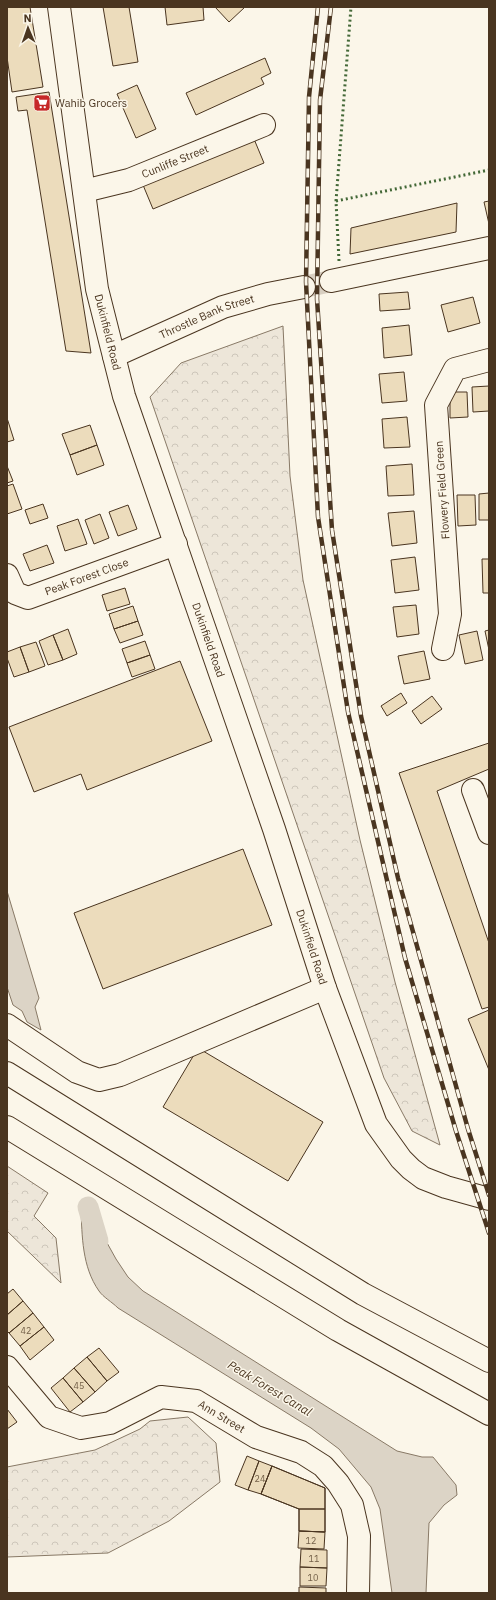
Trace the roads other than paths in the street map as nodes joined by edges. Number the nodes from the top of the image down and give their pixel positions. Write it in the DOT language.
graph roads {
  1 [pos="60,7"];
  2 [pos="264,124"];
  3 [pos="84,190"];
  4 [pos="489,248"];
  5 [pos="331,281"];
  6 [pos="304,287"];
  7 [pos="114,356"];
  8 [pos="489,360"];
  9 [pos="176,544"];
  10 [pos="7,575"];
  11 [pos="443,649"];
  12 [pos="473,790"];
  13 [pos="489,833"];
  14 [pos="325,988"];
  15 [pos="7,1025"];
  16 [pos="7,1073"];
  17 [pos="7,1127"];
  18 [pos="489,1199"];
  19 [pos="489,1361"];
  20 [pos="7,1367"];
  21 [pos="489,1414"];
  22 [pos="358,1593"];
  1 -- 3 [label="main road, Dukinfield Road"];
  2 -- 3 [label="main road, Cunliffe Street"];
  3 -- 7 [label="main road, Dukinfield Road"];
  4 -- 5 [label="main road"];
  6 -- 7 [label="main road, Throstle Bank Street"];
  7 -- 9 [label="main road, Dukinfield Road"];
  8 -- 11 [label="main road, Flowery Field Green"];
  9 -- 10 [label="main road, Peak Forest Close"];
  9 -- 14 [label="main road, Dukinfield Road"];
  12 -- 13 [label="main road"];
  14 -- 15 [label="main road"];
  14 -- 18 [label="main road, Dukinfield Road"];
  16 -- 19 [label="main road"];
  17 -- 21 [label="main road"];
  20 -- 22 [label="main road, Ann Street"];
}
